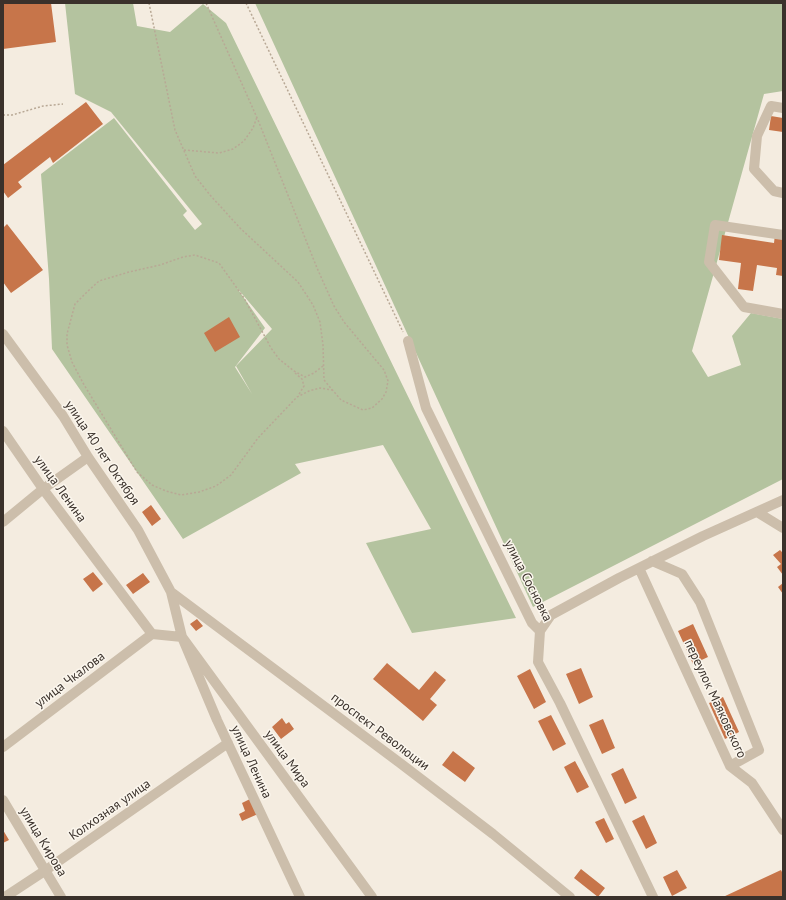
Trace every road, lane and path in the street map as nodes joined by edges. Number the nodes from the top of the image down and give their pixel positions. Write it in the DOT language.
graph roads {
  1 [pos="149,3"];
  2 [pos="206,3"];
  3 [pos="246,3"];
  4 [pos="63,104"];
  5 [pos="783,108"];
  6 [pos="3,115"];
  7 [pos="257,117"];
  8 [pos="183,150"];
  9 [pos="783,193"];
  10 [pos="783,235"];
  11 [pos="783,314"];
  12 [pos="5,340"];
  13 [pos="408,341"];
  14 [pos="323,366"];
  15 [pos="294,371"];
  16 [pos="332,390"];
  17 [pos="298,397"];
  18 [pos="3,431"];
  19 [pos="88,457"];
  20 [pos="43,489"];
  21 [pos="783,500"];
  22 [pos="757,512"];
  23 [pos="3,522"];
  24 [pos="783,528"];
  25 [pos="652,561"];
  26 [pos="639,568"];
  27 [pos="171,592"];
  28 [pos="540,632"];
  29 [pos="152,634"];
  30 [pos="182,637"];
  31 [pos="228,743"];
  32 [pos="3,747"];
  33 [pos="730,766"];
  34 [pos="3,800"];
  35 [pos="783,830"];
  36 [pos="46,870"];
  37 [pos="6,897"];
  38 [pos="61,897"];
  39 [pos="300,897"];
  40 [pos="372,897"];
  41 [pos="570,897"];
  42 [pos="653,897"];
  1 -- 8 [label="path"];
  2 -- 7 [label="path"];
  3 -- 13 [label="path"];
  4 -- 6 [label="path"];
  5 -- 9 [label="street"];
  7 -- 8 [label="path"];
  7 -- 16 [label="path"];
  8 -- 14 [label="path"];
  10 -- 11 [label="street"];
  12 -- 19 [label="street, улица 40 лет Октября"];
  13 -- 28 [label="street, улица Сосновка"];
  14 -- 15 [label="path"];
  14 -- 16 [label="path"];
  15 -- 17 [label="path"];
  15 -- 17 [label="path"];
  16 -- 17 [label="path"];
  18 -- 20 [label="street, улица Ленина"];
  19 -- 20 [label="street"];
  19 -- 27 [label="street, улица 40 лет Октября"];
  20 -- 23 [label="street"];
  20 -- 29 [label="street, улица Ленина"];
  21 -- 22 [label="street"];
  22 -- 24 [label="street"];
  22 -- 25 [label="street"];
  25 -- 26 [label="street"];
  25 -- 33 [label="street"];
  26 -- 28 [label="street"];
  26 -- 33 [label="street, переулок Маяковского"];
  27 -- 30 [label="street, улица Ленина"];
  27 -- 41 [label="street, проспект Революции"];
  28 -- 42 [label="street, улица Сосновка"];
  29 -- 30 [label="street"];
  29 -- 32 [label="street, улица Чкалова"];
  30 -- 31 [label="street, улица Ленина"];
  30 -- 40 [label="street, улица Мира"];
  31 -- 36 [label="street, Колхозная улица"];
  31 -- 39 [label="street, улица Ленина"];
  33 -- 35 [label="street, переулок Маяковского"];
  34 -- 36 [label="street, улица Кирова"];
  36 -- 37 [label="street, Колхозная улица"];
  36 -- 38 [label="street, улица Кирова"];
}
